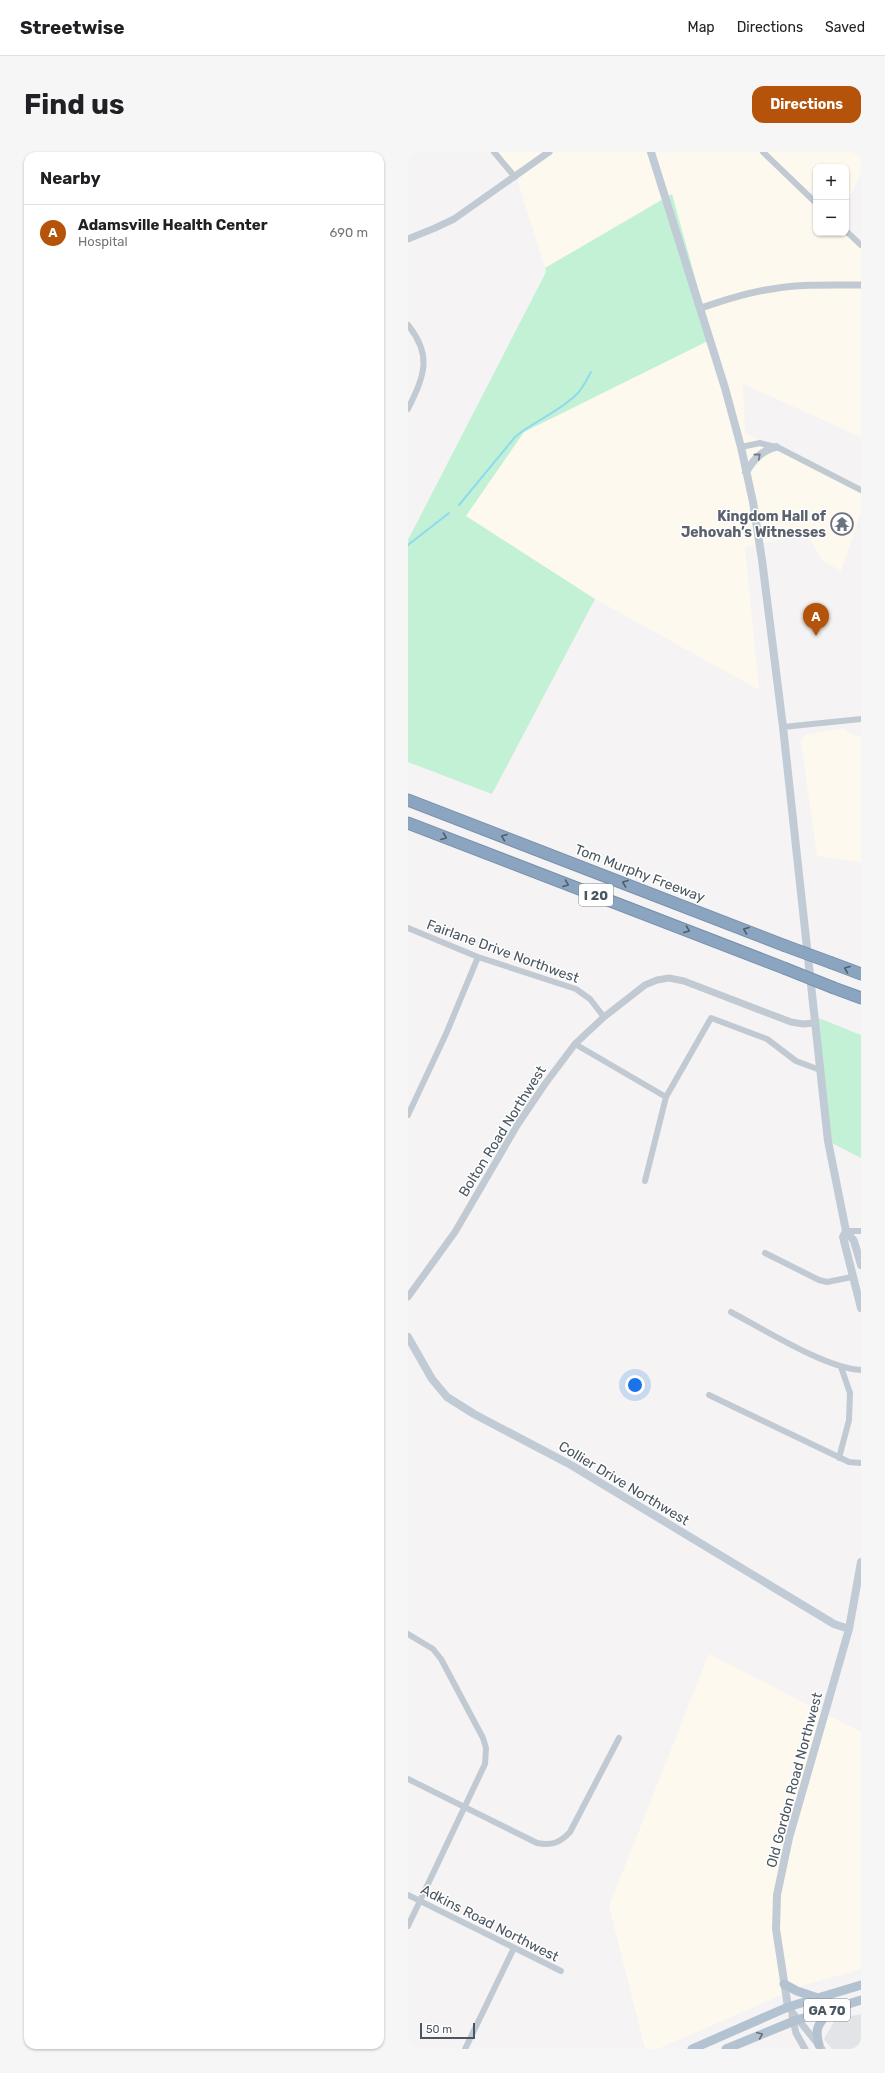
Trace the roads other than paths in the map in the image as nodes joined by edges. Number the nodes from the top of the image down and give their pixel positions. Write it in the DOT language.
graph roads {
  1 [pos="494,152"];
  2 [pos="550,152"];
  3 [pos="651,152"];
  4 [pos="763,152"];
  5 [pos="516,177"];
  6 [pos="813,201"];
  7 [pos="849,234"];
  8 [pos="408,239"];
  9 [pos="861,245"];
  10 [pos="861,285"];
  11 [pos="701,308"];
  12 [pos="408,326"];
  13 [pos="408,408"];
  14 [pos="741,447"];
  15 [pos="776,447"];
  16 [pos="746,472"];
  17 [pos="861,490"];
  18 [pos="861,719"];
  19 [pos="783,727"];
  20 [pos="408,800"];
  21 [pos="408,823"];
  22 [pos="408,928"];
  23 [pos="478,957"];
  24 [pos="861,974"];
  25 [pos="861,998"];
  26 [pos="604,1017"];
  27 [pos="814,1023"];
  28 [pos="575,1044"];
  29 [pos="820,1070"];
  30 [pos="666,1097"];
  31 [pos="408,1115"];
  32 [pos="645,1181"];
  33 [pos="861,1231"];
  34 [pos="846,1232"];
  35 [pos="765,1253"];
  36 [pos="861,1265"];
  37 [pos="852,1277"];
  38 [pos="408,1297"];
  39 [pos="861,1308"];
  40 [pos="731,1312"];
  41 [pos="408,1337"];
  42 [pos="841,1366"];
  43 [pos="861,1370"];
  44 [pos="709,1395"];
  45 [pos="839,1458"];
  46 [pos="861,1463"];
  47 [pos="861,1562"];
  48 [pos="849,1629"];
  49 [pos="408,1634"];
  50 [pos="618,1738"];
  51 [pos="408,1778"];
  52 [pos="465,1807"];
  53 [pos="408,1895"];
  54 [pos="420,1901"];
  55 [pos="408,1926"];
  56 [pos="514,1948"];
  57 [pos="561,1972"];
  58 [pos="784,1984"];
  59 [pos="861,1985"];
  60 [pos="818,1998"];
  61 [pos="861,2000"];
  62 [pos="788,2007"];
  63 [pos="830,2010"];
  64 [pos="796,2020"];
  65 [pos="820,2047"];
  66 [pos="465,2049"];
  67 [pos="692,2049"];
  68 [pos="726,2049"];
  69 [pos="805,2049"];
  1 -- 5 [label="street"];
  2 -- 5 [label="street"];
  3 -- 11 [label="main road"];
  4 -- 6 [label="street"];
  5 -- 8 [label="street"];
  7 -- 9 [label="street"];
  10 -- 11 [label="street"];
  11 -- 14 [label="main road"];
  12 -- 13 [label="street"];
  14 -- 15 [label="street"];
  14 -- 16 [label="main road"];
  16 -- 15 [label="main road, one-way"];
  15 -- 17 [label="street"];
  16 -- 19 [label="main road"];
  18 -- 19 [label="street"];
  19 -- 27 [label="main road"];
  24 -- 20 [label="highway, Tom Murphy Freeway / I 20, one-way, bridge"];
  21 -- 25 [label="highway, I 20, one-way, bridge"];
  22 -- 23 [label="street, Fairlane Drive Northwest"];
  23 -- 26 [label="street, Fairlane Drive Northwest"];
  23 -- 31 [label="street"];
  26 -- 27 [label="street, Bolton Road Northwest"];
  26 -- 28 [label="street, Bolton Road Northwest"];
  27 -- 29 [label="main road"];
  28 -- 30 [label="street"];
  28 -- 38 [label="street, Bolton Road Northwest"];
  29 -- 30 [label="street"];
  29 -- 34 [label="main road"];
  30 -- 32 [label="street"];
  33 -- 34 [label="street"];
  34 -- 36 [label="main road"];
  34 -- 37 [label="main road"];
  35 -- 37 [label="street"];
  37 -- 39 [label="main road"];
  40 -- 42 [label="street"];
  41 -- 48 [label="main road, Collier Drive Northwest"];
  42 -- 43 [label="street"];
  42 -- 45 [label="street"];
  44 -- 45 [label="street"];
  45 -- 46 [label="street"];
  47 -- 48 [label="main road, Old Gordon Road Northwest"];
  48 -- 58 [label="main road, Old Gordon Road Northwest"];
  49 -- 52 [label="street"];
  50 -- 52 [label="street"];
  51 -- 52 [label="street"];
  52 -- 54 [label="street"];
  53 -- 54 [label="street, Adkins Road Northwest"];
  54 -- 55 [label="street"];
  54 -- 56 [label="street, Adkins Road Northwest"];
  56 -- 57 [label="street, Adkins Road Northwest"];
  56 -- 66 [label="street"];
  58 -- 60 [label="main road"];
  58 -- 62 [label="main road, Old Gordon Road Northwest"];
  59 -- 60 [label="main road, GA 70"];
  60 -- 62 [label="main road, GA 70"];
  61 -- 63 [label="main road, GA 70"];
  62 -- 64 [label="street"];
  62 -- 67 [label="main road, GA 70"];
  63 -- 64 [label="main road, GA 70"];
  63 -- 65 [label="main road"];
  64 -- 65 [label="street"];
  68 -- 64 [label="main road, GA 70, one-way"];
  64 -- 69 [label="street"];
}
